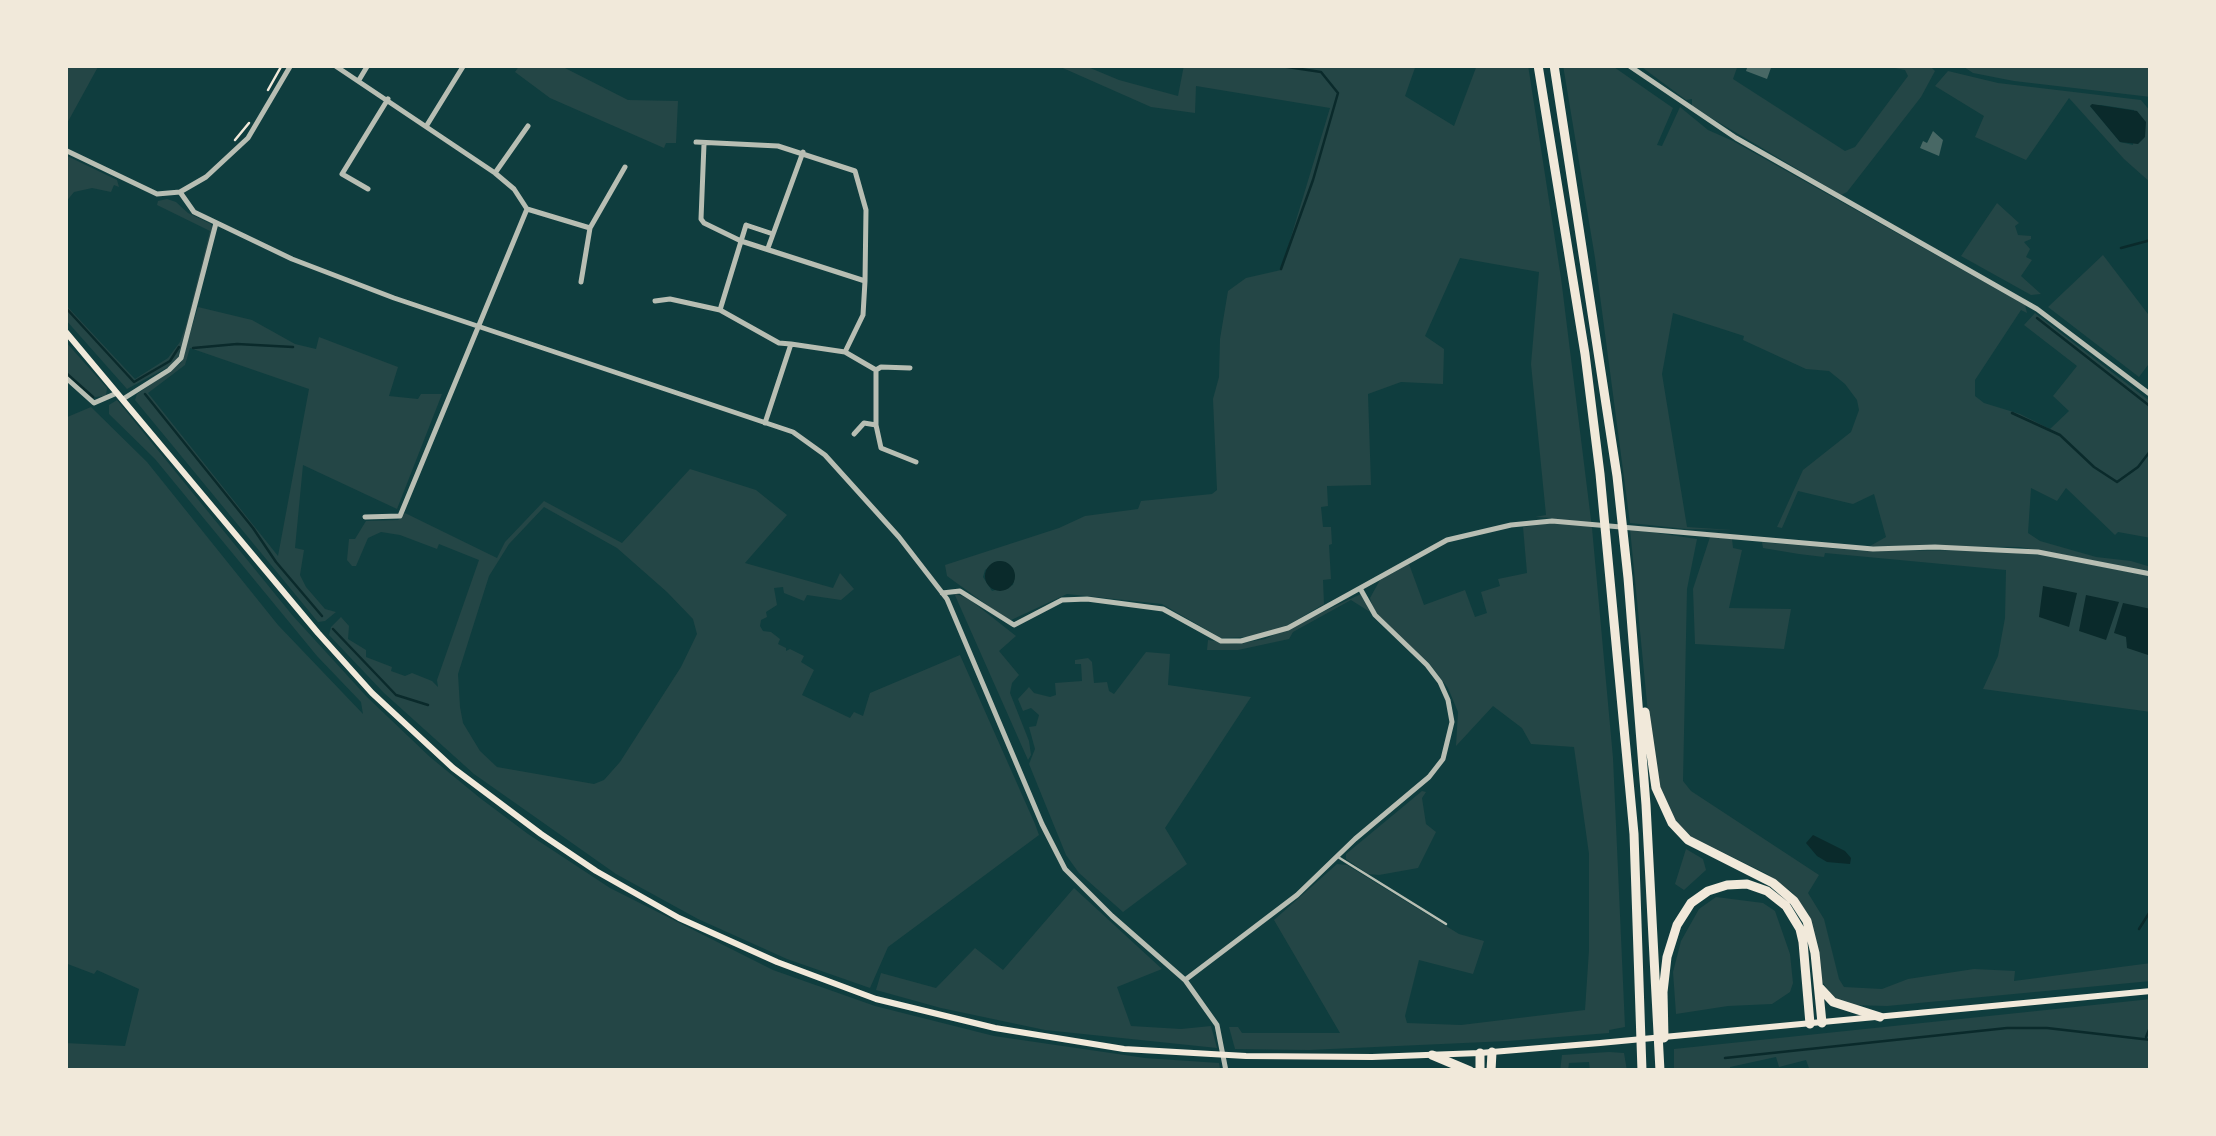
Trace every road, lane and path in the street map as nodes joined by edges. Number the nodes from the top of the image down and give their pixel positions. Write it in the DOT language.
graph roads {
  1 [pos="282,65"];
  2 [pos="291,65"];
  3 [pos="334,65"];
  4 [pos="368,65"];
  5 [pos="464,65"];
  6 [pos="1538,65"];
  7 [pos="1554,65"];
  8 [pos="1628,65"];
  9 [pos="360,80"];
  10 [pos="388,99"];
  11 [pos="262,102"];
  12 [pos="252,119"];
  13 [pos="427,126"];
  14 [pos="528,126"];
  15 [pos="696,142"];
  16 [pos="704,143"];
  17 [pos="230,146"];
  18 [pos="65,150"];
  19 [pos="803,152"];
  20 [pos="625,167"];
  21 [pos="495,173"];
  22 [pos="368,189"];
  23 [pos="180,192"];
  24 [pos="527,209"];
  25 [pos="216,223"];
  26 [pos="590,228"];
  27 [pos="773,234"];
  28 [pos="742,240"];
  29 [pos="768,250"];
  30 [pos="865,281"];
  31 [pos="581,282"];
  32 [pos="655,301"];
  33 [pos="720,310"];
  34 [pos="477,325"];
  35 [pos="65,331"];
  36 [pos="791,344"];
  37 [pos="845,352"];
  38 [pos="910,368"];
  39 [pos="876,370"];
  40 [pos="65,377"];
  41 [pos="2151,395"];
  42 [pos="120,396"];
  43 [pos="765,424"];
  44 [pos="876,425"];
  45 [pos="854,434"];
  46 [pos="916,462"];
  47 [pos="365,517"];
  48 [pos="2151,574"];
  49 [pos="1362,590"];
  50 [pos="942,592"];
  51 [pos="1635,650"];
  52 [pos="1336,856"];
  53 [pos="1446,924"];
  54 [pos="1185,980"];
  55 [pos="1818,986"];
  56 [pos="2151,991"];
  57 [pos="1880,1017"];
  58 [pos="1822,1023"];
  59 [pos="1810,1024"];
  60 [pos="1492,1052"];
  61 [pos="1480,1053"];
  62 [pos="1432,1055"];
  63 [pos="1226,1071"];
  64 [pos="1470,1071"];
  65 [pos="1480,1071"];
  66 [pos="1491,1071"];
  67 [pos="1639,1071"];
  68 [pos="1661,1071"];
  1 -- 11 [label="path"];
  2 -- 23 [label="street"];
  3 -- 9 [label="street"];
  4 -- 9 [label="street"];
  5 -- 13 [label="street"];
  6 -- 67 [label="highway"];
  7 -- 51 [label="highway"];
  8 -- 41 [label="street"];
  9 -- 10 [label="street"];
  10 -- 13 [label="street"];
  10 -- 22 [label="street"];
  12 -- 17 [label="path"];
  13 -- 21 [label="street"];
  14 -- 21 [label="street"];
  15 -- 16 [label="street"];
  16 -- 19 [label="street"];
  16 -- 28 [label="street"];
  18 -- 23 [label="street"];
  19 -- 27 [label="street"];
  19 -- 30 [label="street"];
  20 -- 26 [label="street"];
  21 -- 24 [label="street"];
  23 -- 25 [label="street"];
  24 -- 26 [label="street"];
  24 -- 34 [label="street"];
  25 -- 34 [label="street"];
  25 -- 42 [label="street"];
  26 -- 31 [label="street"];
  27 -- 28 [label="street"];
  27 -- 29 [label="street"];
  28 -- 29 [label="street"];
  28 -- 33 [label="street"];
  29 -- 30 [label="street"];
  30 -- 37 [label="street"];
  32 -- 33 [label="street"];
  33 -- 36 [label="street"];
  34 -- 43 [label="street"];
  34 -- 47 [label="street"];
  35 -- 42 [label="main road"];
  36 -- 37 [label="street"];
  36 -- 43 [label="street"];
  37 -- 39 [label="street"];
  38 -- 39 [label="street"];
  39 -- 44 [label="street"];
  40 -- 42 [label="street"];
  42 -- 62 [label="main road"];
  43 -- 50 [label="street"];
  44 -- 45 [label="street"];
  44 -- 46 [label="street"];
  48 -- 49 [label="street"];
  49 -- 50 [label="street"];
  49 -- 52 [label="street"];
  50 -- 54 [label="street"];
  51 -- 55 [label="highway"];
  51 -- 68 [label="highway"];
  52 -- 53 [label="lane"];
  52 -- 54 [label="street"];
  54 -- 63 [label="street"];
  55 -- 57 [label="highway"];
  55 -- 58 [label="highway"];
  56 -- 57 [label="main road"];
  57 -- 58 [label="main road"];
  58 -- 59 [label="main road"];
  59 -- 60 [label="main road"];
  59 -- 68 [label="highway"];
  60 -- 61 [label="main road"];
  60 -- 66 [label="highway"];
  61 -- 62 [label="main road"];
  61 -- 65 [label="highway"];
  62 -- 64 [label="highway"];
}
